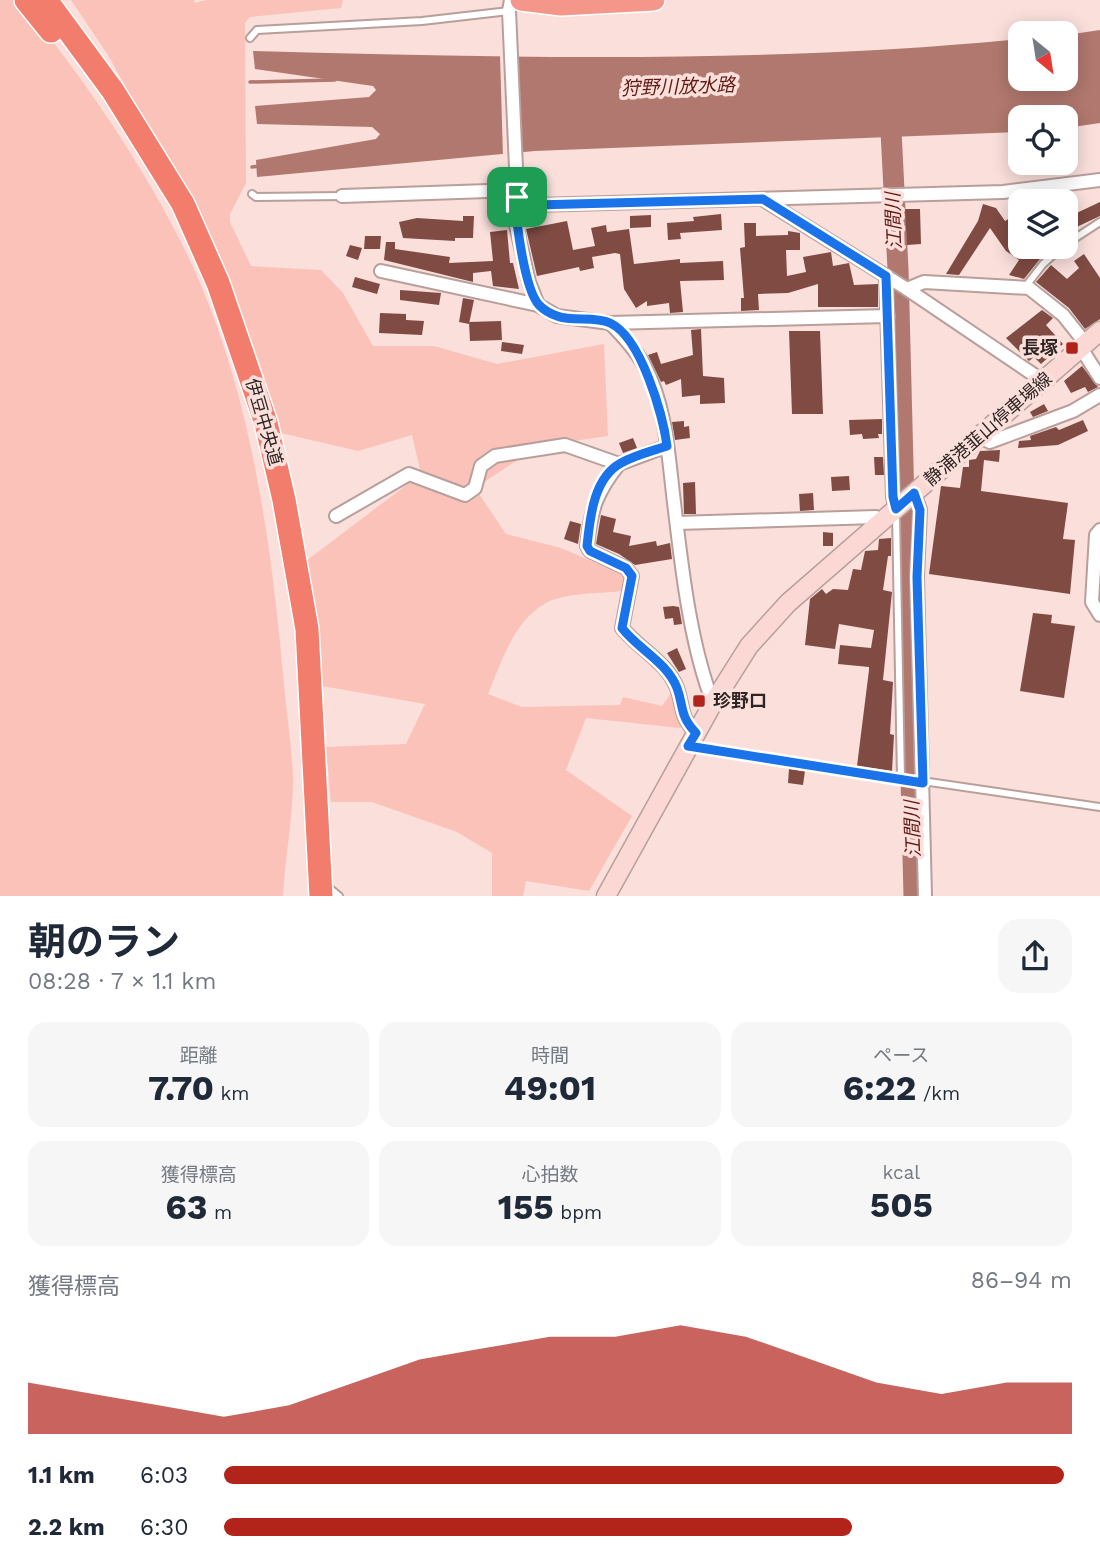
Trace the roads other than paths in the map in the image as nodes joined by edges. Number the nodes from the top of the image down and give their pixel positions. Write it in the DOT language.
graph roads {
  1 [pos="26,0"];
  2 [pos="39,0"];
  3 [pos="46,0"];
  4 [pos="56,0"];
  5 [pos="654,0"];
  6 [pos="513,9"];
  7 [pos="250,38"];
  8 [pos="107,90"];
  9 [pos="1100,180"];
  10 [pos="517,189"];
  11 [pos="252,194"];
  12 [pos="342,196"];
  13 [pos="763,199"];
  14 [pos="1100,222"];
  15 [pos="1078,236"];
  16 [pos="1049,259"];
  17 [pos="382,271"];
  18 [pos="888,277"];
  19 [pos="1026,288"];
  20 [pos="906,289"];
  21 [pos="538,305"];
  22 [pos="887,316"];
  23 [pos="610,323"];
  24 [pos="1100,331"];
  25 [pos="1083,346"];
  26 [pos="1100,378"];
  27 [pos="1043,381"];
  28 [pos="1100,395"];
  29 [pos="979,437"];
  30 [pos="667,446"];
  31 [pos="618,464"];
  32 [pos="901,505"];
  33 [pos="336,516"];
  34 [pos="677,523"];
  35 [pos="1100,530"];
  36 [pos="1100,615"];
  37 [pos="713,703"];
  38 [pos="692,740"];
  39 [pos="903,779"];
  40 [pos="920,782"];
  41 [pos="1100,807"];
  42 [pos="318,889"];
  43 [pos="339,896"];
  44 [pos="606,896"];
  45 [pos="925,896"];
  1 -- 8 [label="highway"];
  2 -- 8 [label="highway, 伊豆中央道"];
  3 -- 8 [label="highway, 伊豆中央道"];
  4 -- 8 [label="highway"];
  5 -- 6 [label="highway"];
  6 -- 7 [label="lane"];
  6 -- 10 [label="street"];
  8 -- 42 [label="highway, 伊豆中央道"];
  9 -- 13 [label="street"];
  10 -- 12 [label="street"];
  10 -- 13 [label="street"];
  10 -- 21 [label="street"];
  11 -- 12 [label="lane"];
  13 -- 18 [label="street"];
  14 -- 15 [label="lane"];
  16 -- 19 [label="lane"];
  17 -- 21 [label="street"];
  18 -- 20 [label="street"];
  18 -- 22 [label="street"];
  19 -- 20 [label="street"];
  19 -- 25 [label="street"];
  20 -- 27 [label="street"];
  21 -- 23 [label="street"];
  22 -- 23 [label="street"];
  22 -- 32 [label="street"];
  23 -- 30 [label="street"];
  24 -- 25 [label="main road, 静浦港韮山停車場線"];
  25 -- 26 [label="street"];
  25 -- 27 [label="main road, 静浦港韮山停車場線"];
  27 -- 29 [label="main road, 静浦港韮山停車場線"];
  28 -- 29 [label="street"];
  29 -- 32 [label="main road, 静浦港韮山停車場線"];
  30 -- 31 [label="street"];
  30 -- 34 [label="street"];
  31 -- 33 [label="street"];
  31 -- 38 [label="street"];
  32 -- 34 [label="street"];
  32 -- 37 [label="main road, 静浦港韮山停車場線"];
  32 -- 39 [label="lane"];
  32 -- 40 [label="street"];
  34 -- 37 [label="street"];
  35 -- 36 [label="street"];
  37 -- 38 [label="main road, 静浦港韮山停車場線"];
  38 -- 39 [label="lane"];
  38 -- 44 [label="main road, 静浦港韮山停車場線"];
  39 -- 40 [label="lane"];
  40 -- 41 [label="lane"];
  40 -- 45 [label="street"];
  42 -- 43 [label="lane"];
}
